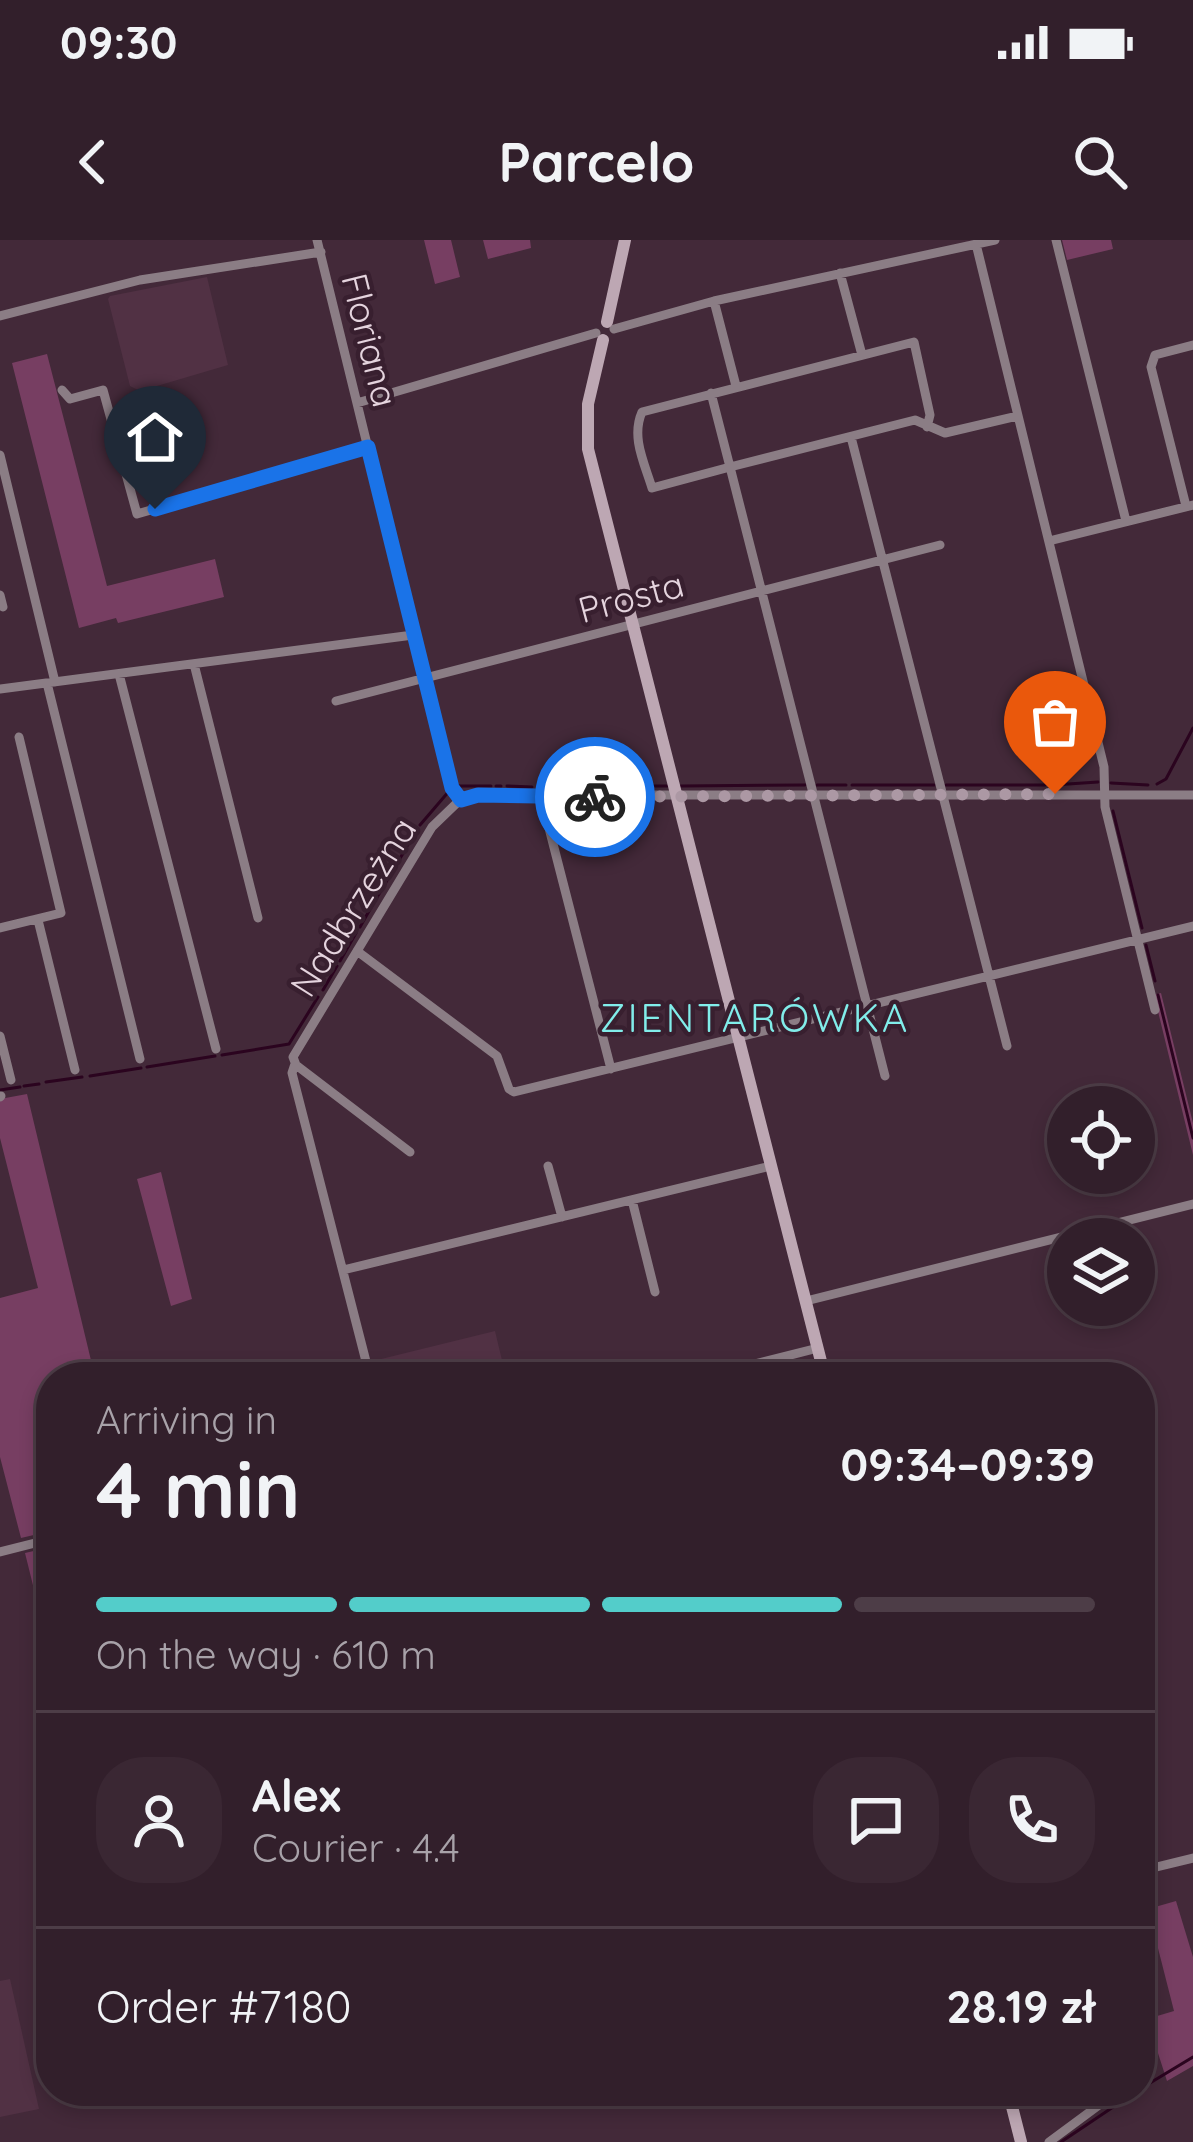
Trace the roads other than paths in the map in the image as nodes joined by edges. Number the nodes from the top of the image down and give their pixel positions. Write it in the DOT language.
graph roads {
  1 [pos="317,240"];
  2 [pos="625,240"];
  3 [pos="916,240"];
  4 [pos="995,240"];
  5 [pos="1056,240"];
  6 [pos="976,244"];
  7 [pos="320,252"];
  8 [pos="920,255"];
  9 [pos="840,273"];
  10 [pos="714,301"];
  11 [pos="0,316"];
  12 [pos="611,325"];
  13 [pos="600,337"];
  14 [pos="1193,345"];
  15 [pos="862,355"];
  16 [pos="736,386"];
  17 [pos="62,390"];
  18 [pos="711,393"];
  19 [pos="357,403"];
  20 [pos="1018,416"];
  21 [pos="927,427"];
  22 [pos="850,437"];
  23 [pos="368,447"];
  24 [pos="0,455"];
  25 [pos="730,467"];
  26 [pos="1189,506"];
  27 [pos="15,514"];
  28 [pos="0,518"];
  29 [pos="1126,520"];
  30 [pos="1049,541"];
  31 [pos="940,545"];
  32 [pos="884,560"];
  33 [pos="762,591"];
  34 [pos="633,625"];
  35 [pos="413,634"];
  36 [pos="194,664"];
  37 [pos="118,674"];
  38 [pos="424,679"];
  39 [pos="51,682"];
  40 [pos="0,689"];
  41 [pos="336,701"];
  42 [pos="19,737"];
  43 [pos="455,791"];
  44 [pos="1105,794"];
  45 [pos="944,795"];
  46 [pos="1193,795"];
  47 [pos="541,796"];
  48 [pos="816,796"];
  49 [pos="676,798"];
  50 [pos="258,918"];
  51 [pos="38,920"];
  52 [pos="1193,926"];
  53 [pos="0,927"];
  54 [pos="1137,940"];
  55 [pos="357,951"];
  56 [pos="989,975"];
  57 [pos="866,1006"];
  58 [pos="1155,1010"];
  59 [pos="0,1036"];
  60 [pos="738,1039"];
  61 [pos="1007,1046"];
  62 [pos="216,1049"];
  63 [pos="140,1059"];
  64 [pos="294,1062"];
  65 [pos="611,1069"];
  66 [pos="75,1070"];
  67 [pos="885,1076"];
  68 [pos="11,1080"];
  69 [pos="410,1152"];
  70 [pos="548,1166"];
  71 [pos="771,1166"];
  72 [pos="632,1200"];
  73 [pos="1193,1204"];
  74 [pos="562,1217"];
  75 [pos="343,1270"];
  76 [pos="655,1292"];
  77 [pos="806,1301"];
  78 [pos="818,1348"];
  79 [pos="366,1362"];
  80 [pos="763,1362"];
  81 [pos="821,1362"];
  82 [pos="36,1544"];
  83 [pos="0,1552"];
  84 [pos="1193,1858"];
  85 [pos="1155,1867"];
  86 [pos="1012,2106"];
  87 [pos="1098,2106"];
  88 [pos="1021,2142"];
  89 [pos="1049,2142"];
  1 -- 7 [label="street, Floriana"];
  2 -- 12 [label="street"];
  3 -- 8 [label="street"];
  4 -- 6 [label="street"];
  5 -- 29 [label="street"];
  6 -- 8 [label="street"];
  6 -- 20 [label="street"];
  7 -- 11 [label="street"];
  7 -- 19 [label="street, Floriana"];
  8 -- 9 [label="street"];
  9 -- 10 [label="street"];
  9 -- 15 [label="street"];
  10 -- 12 [label="street"];
  10 -- 16 [label="street"];
  12 -- 13 [label="street"];
  13 -- 19 [label="street"];
  13 -- 34 [label="street"];
  14 -- 26 [label="street"];
  15 -- 16 [label="street"];
  15 -- 21 [label="street"];
  16 -- 18 [label="street"];
  17 -- 23 [label="street"];
  18 -- 25 [label="street"];
  18 -- 25 [label="street"];
  19 -- 23 [label="street, Floriana"];
  20 -- 21 [label="street"];
  20 -- 30 [label="street"];
  21 -- 22 [label="street"];
  22 -- 25 [label="street"];
  22 -- 32 [label="street"];
  23 -- 35 [label="street, Floriana"];
  24 -- 27 [label="street"];
  25 -- 33 [label="street"];
  26 -- 29 [label="street"];
  27 -- 28 [label="street"];
  27 -- 39 [label="street"];
  29 -- 30 [label="street"];
  30 -- 44 [label="street"];
  31 -- 32 [label="street, Prosta"];
  32 -- 33 [label="street, Prosta"];
  32 -- 45 [label="street"];
  33 -- 34 [label="street, Prosta"];
  33 -- 48 [label="street"];
  34 -- 38 [label="street, Prosta"];
  34 -- 49 [label="street"];
  35 -- 36 [label="street"];
  35 -- 38 [label="street, Floriana"];
  36 -- 37 [label="street"];
  36 -- 50 [label="street"];
  37 -- 39 [label="street"];
  37 -- 62 [label="street"];
  38 -- 41 [label="street, Prosta"];
  38 -- 43 [label="street, Floriana"];
  39 -- 40 [label="street"];
  39 -- 63 [label="street"];
  42 -- 51 [label="street"];
  43 -- 47 [label="street, Nadbrzeżna"];
  43 -- 55 [label="street, Nadbrzeżna"];
  44 -- 45 [label="street, Nadbrzeżna"];
  44 -- 46 [label="street, Nadbrzeżna"];
  44 -- 54 [label="street"];
  45 -- 48 [label="street, Nadbrzeżna"];
  45 -- 56 [label="street"];
  47 -- 49 [label="street, Nadbrzeżna"];
  47 -- 65 [label="street"];
  48 -- 49 [label="street, Nadbrzeżna"];
  48 -- 57 [label="street"];
  49 -- 60 [label="street"];
  51 -- 53 [label="street"];
  51 -- 66 [label="street"];
  52 -- 54 [label="street"];
  54 -- 56 [label="street"];
  54 -- 58 [label="street"];
  55 -- 64 [label="street, Nadbrzeżna"];
  55 -- 65 [label="street"];
  56 -- 57 [label="street"];
  56 -- 61 [label="street"];
  57 -- 60 [label="street"];
  57 -- 67 [label="street"];
  59 -- 68 [label="street"];
  60 -- 65 [label="street"];
  60 -- 71 [label="street"];
  64 -- 69 [label="street"];
  64 -- 75 [label="street"];
  70 -- 74 [label="street"];
  71 -- 72 [label="street"];
  71 -- 77 [label="street"];
  72 -- 74 [label="street"];
  72 -- 76 [label="street"];
  73 -- 77 [label="street"];
  74 -- 75 [label="street"];
  75 -- 79 [label="street"];
  77 -- 78 [label="street"];
  78 -- 80 [label="street"];
  78 -- 81 [label="street"];
  82 -- 83 [label="street"];
  84 -- 85 [label="street"];
  86 -- 88 [label="street"];
  87 -- 89 [label="street"];
}
